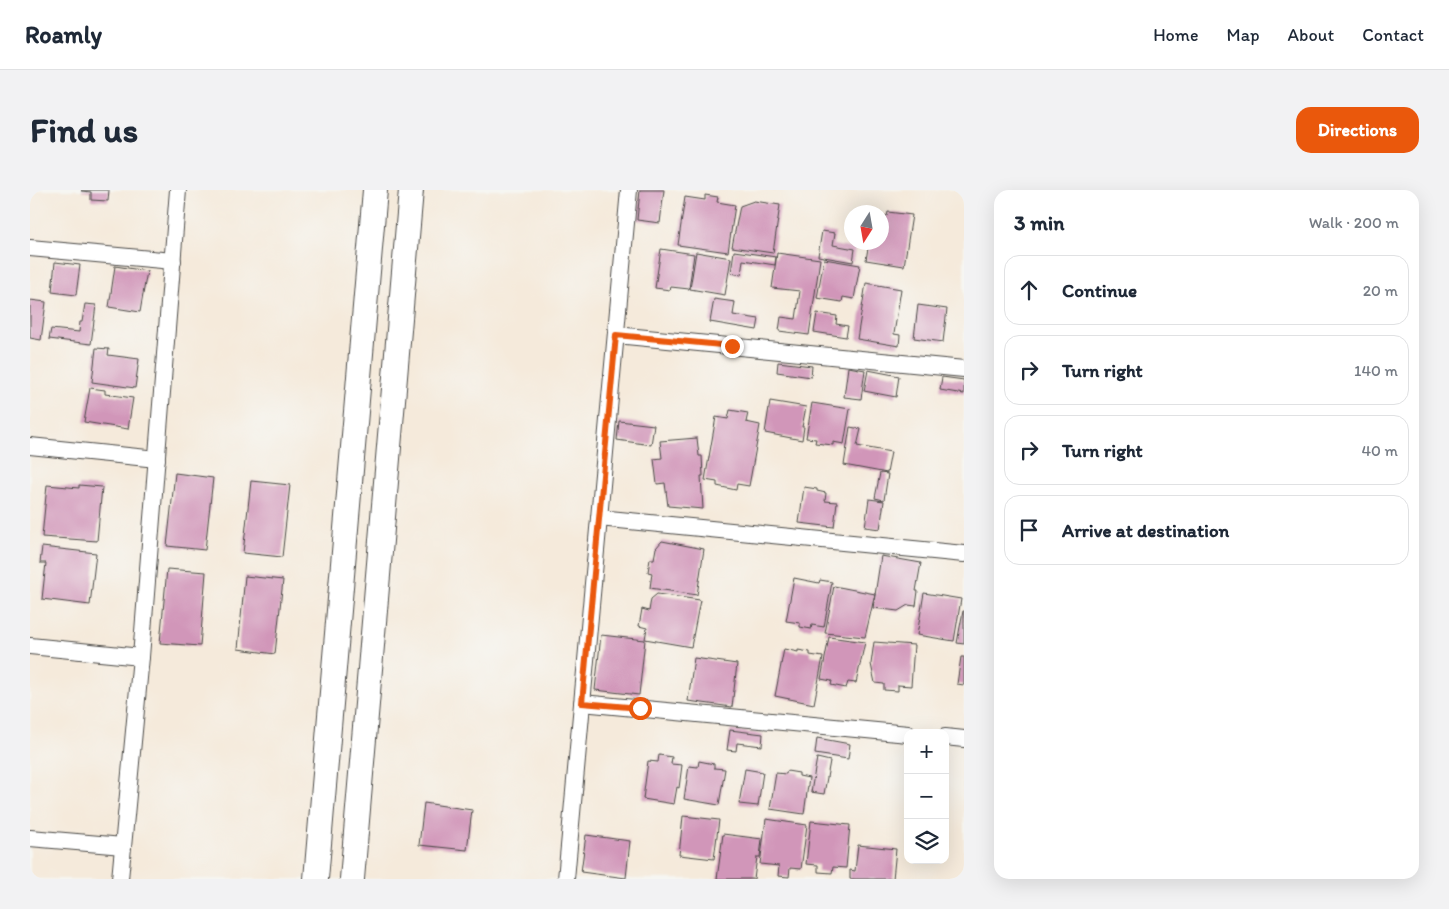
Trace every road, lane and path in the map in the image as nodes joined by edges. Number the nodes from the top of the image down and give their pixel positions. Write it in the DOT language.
graph roads {
  1 [pos="178,190"];
  2 [pos="375,190"];
  3 [pos="411,190"];
  4 [pos="629,190"];
  5 [pos="30,248"];
  6 [pos="173,261"];
  7 [pos="616,335"];
  8 [pos="964,369"];
  9 [pos="30,446"];
  10 [pos="157,459"];
  11 [pos="599,518"];
  12 [pos="964,554"];
  13 [pos="30,646"];
  14 [pos="141,656"];
  15 [pos="582,703"];
  16 [pos="904,734"];
  17 [pos="949,737"];
  18 [pos="964,739"];
  19 [pos="30,838"];
  20 [pos="123,846"];
  21 [pos="120,879"];
  22 [pos="316,879"];
  23 [pos="352,879"];
  24 [pos="566,879"];
  1 -- 6 [label="street"];
  2 -- 22 [label="main road"];
  3 -- 23 [label="main road"];
  4 -- 7 [label="street"];
  5 -- 6 [label="street"];
  6 -- 10 [label="street"];
  7 -- 8 [label="street"];
  7 -- 11 [label="street"];
  9 -- 10 [label="street"];
  10 -- 14 [label="street"];
  11 -- 12 [label="street"];
  11 -- 15 [label="street"];
  13 -- 14 [label="street"];
  14 -- 20 [label="street"];
  15 -- 16 [label="street"];
  15 -- 24 [label="street"];
  17 -- 18 [label="street"];
  19 -- 20 [label="street"];
  20 -- 21 [label="street"];
}
